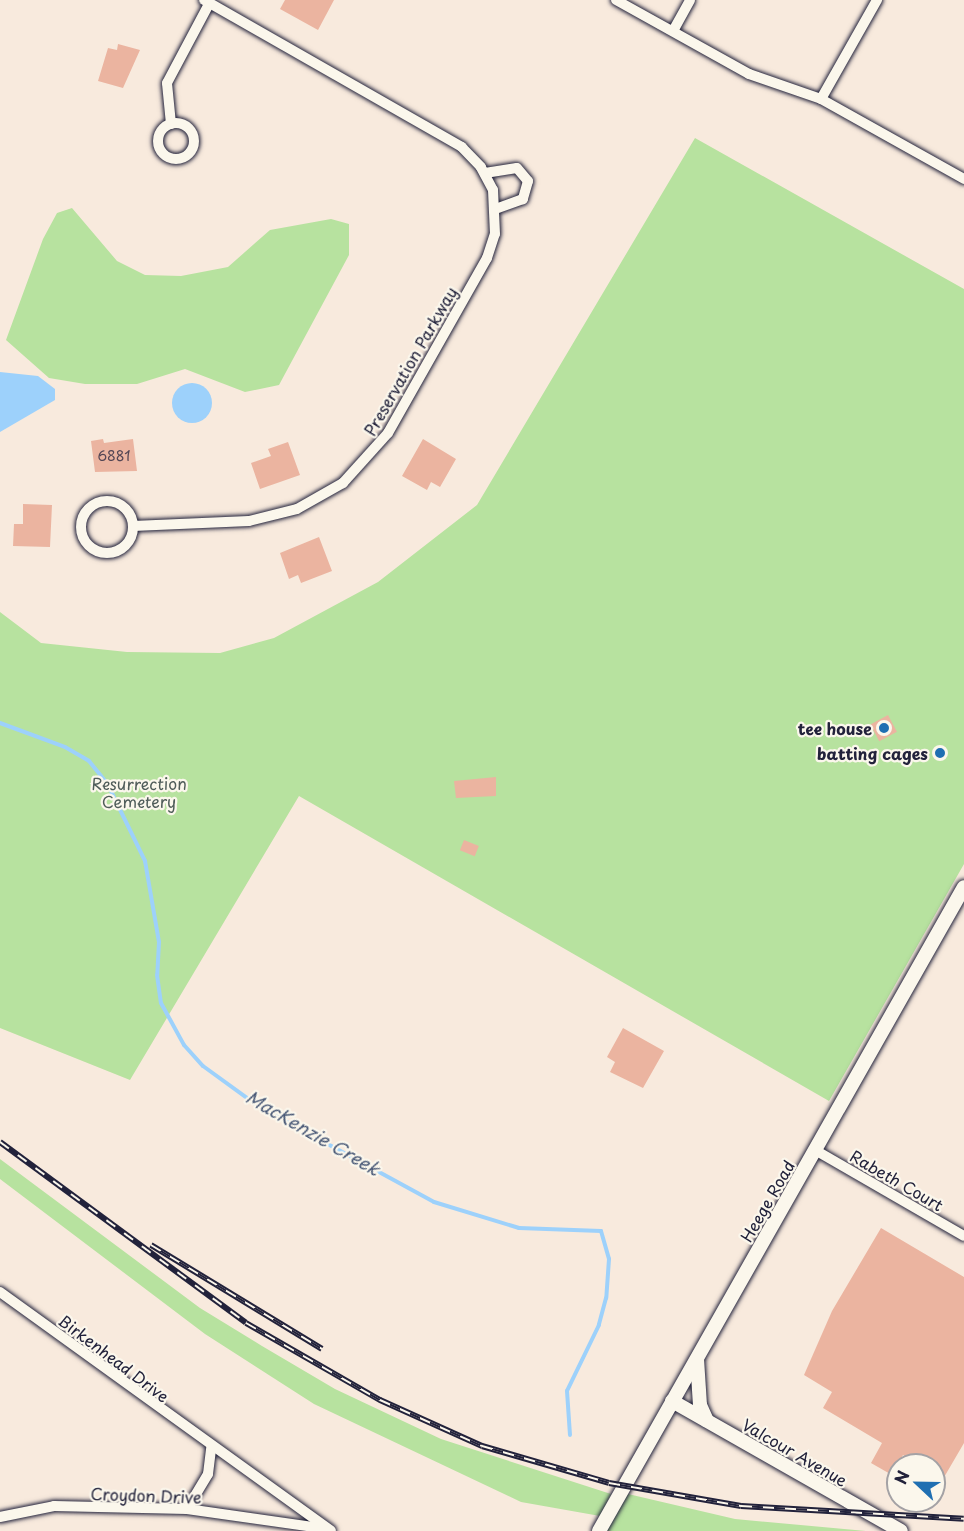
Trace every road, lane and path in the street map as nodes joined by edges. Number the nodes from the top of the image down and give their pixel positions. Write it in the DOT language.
graph roads {
  1 [pos="616,0"];
  2 [pos="690,0"];
  3 [pos="877,0"];
  4 [pos="207,2"];
  5 [pos="673,31"];
  6 [pos="821,99"];
  7 [pos="171,124"];
  8 [pos="485,173"];
  9 [pos="964,179"];
  10 [pos="496,209"];
  11 [pos="133,526"];
  12 [pos="964,887"];
  13 [pos="815,1150"];
  14 [pos="964,1236"];
  15 [pos="0,1292"];
  16 [pos="697,1357"];
  17 [pos="672,1401"];
  18 [pos="707,1421"];
  19 [pos="211,1448"];
  20 [pos="188,1509"];
  21 [pos="0,1517"];
  22 [pos="329,1530"];
  23 [pos="599,1531"];
  24 [pos="901,1531"];
  1 -- 5 [label="street"];
  2 -- 5 [label="street"];
  3 -- 6 [label="street"];
  4 -- 7 [label="street"];
  4 -- 8 [label="street, Preservation Parkway"];
  5 -- 6 [label="street"];
  6 -- 9 [label="street"];
  8 -- 10 [label="street, Preservation Parkway"];
  8 -- 10 [label="street"];
  10 -- 11 [label="street, Preservation Parkway"];
  11 -- 11 [label="street"];
  12 -- 13 [label="street, Heege Road"];
  13 -- 14 [label="street, Rabeth Court"];
  13 -- 16 [label="street, Heege Road"];
  15 -- 19 [label="street, Birkenhead Drive"];
  16 -- 17 [label="street, Heege Road"];
  16 -- 18 [label="street"];
  17 -- 18 [label="street, Valcour Avenue"];
  17 -- 23 [label="street, Heege Road"];
  18 -- 24 [label="street, Valcour Avenue"];
  19 -- 20 [label="street"];
  19 -- 22 [label="street, Birkenhead Drive"];
  20 -- 21 [label="street, Croydon Drive"];
  20 -- 22 [label="street, Croydon Drive"];
}
